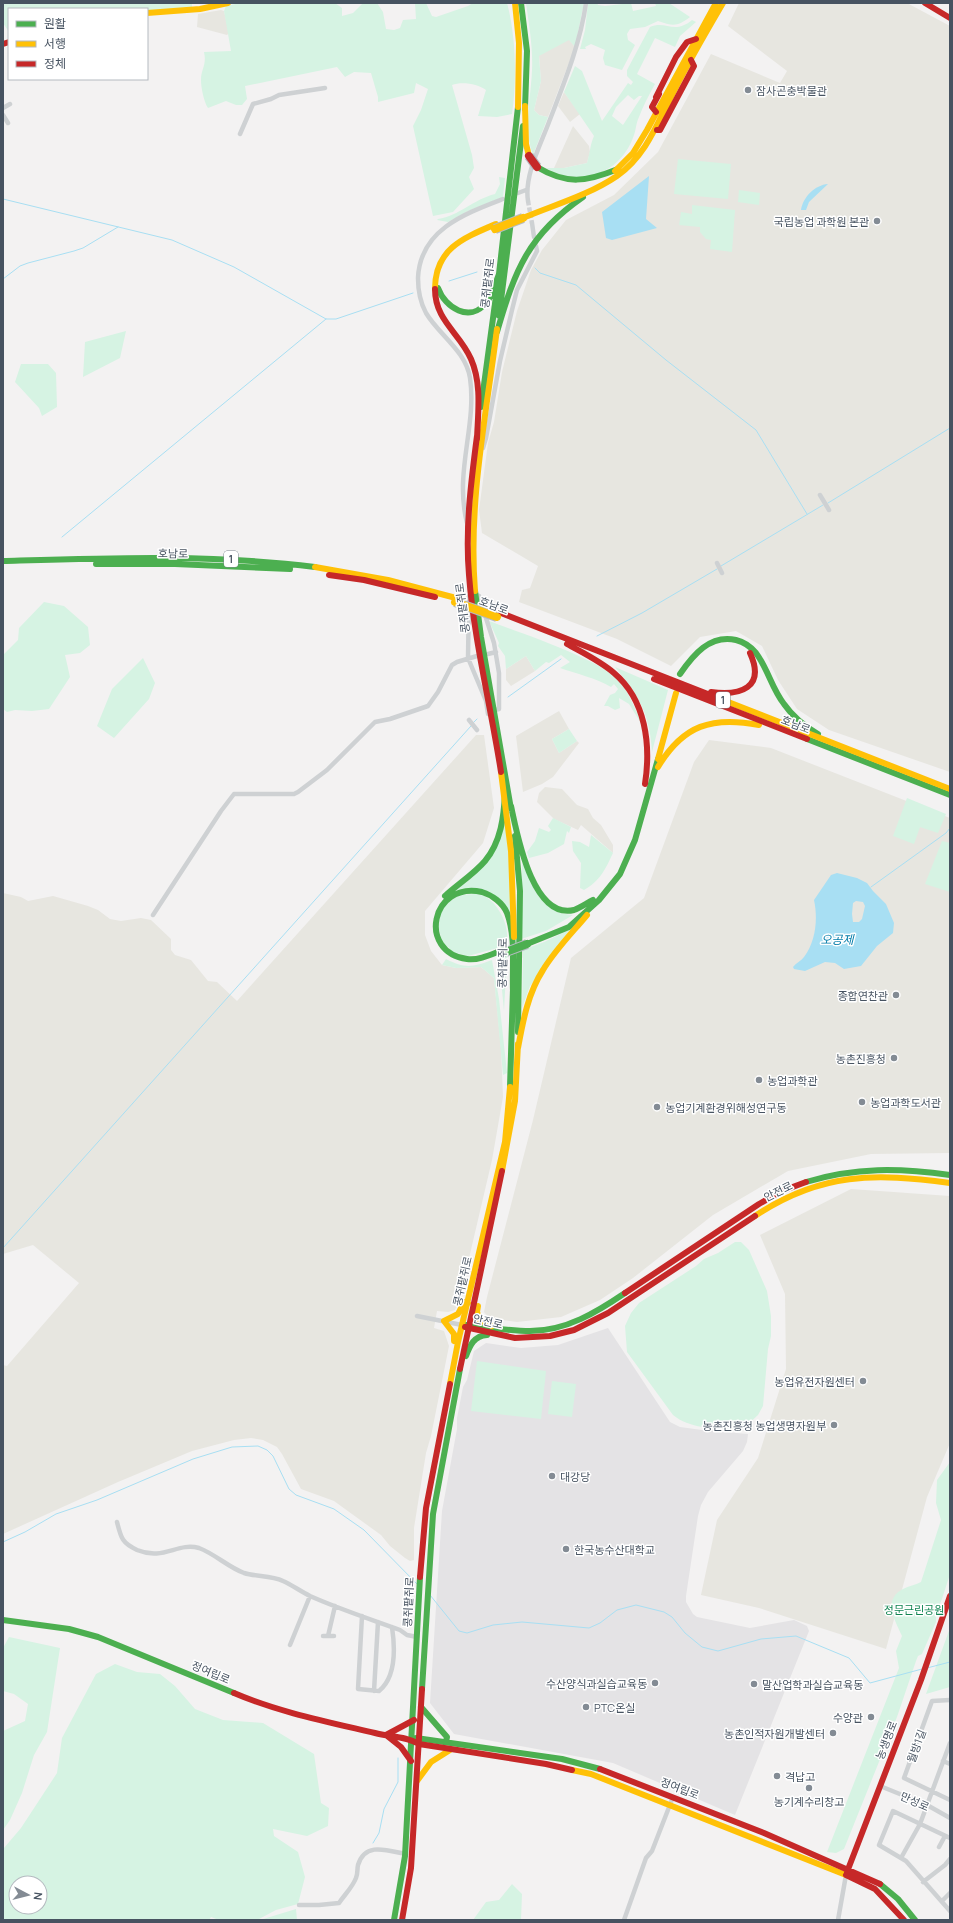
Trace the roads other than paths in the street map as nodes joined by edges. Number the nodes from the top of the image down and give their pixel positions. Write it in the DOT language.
graph roads {
  1 [pos="228,3"];
  2 [pos="515,3"];
  3 [pos="521,3"];
  4 [pos="586,3"];
  5 [pos="716,3"];
  6 [pos="723,3"];
  7 [pos="924,3"];
  8 [pos="148,13"];
  9 [pos="950,18"];
  10 [pos="694,41"];
  11 [pos="325,88"];
  12 [pos="10,104"];
  13 [pos="525,106"];
  14 [pos="3,108"];
  15 [pos="657,111"];
  16 [pos="3,115"];
  17 [pos="8,123"];
  18 [pos="240,134"];
  19 [pos="617,172"];
  20 [pos="526,190"];
  21 [pos="518,193"];
  22 [pos="503,199"];
  23 [pos="528,201"];
  24 [pos="532,223"];
  25 [pos="495,227"];
  26 [pos="534,237"];
  27 [pos="536,246"];
  28 [pos="499,274"];
  29 [pos="497,332"];
  30 [pos="477,439"];
  31 [pos="480,455"];
  32 [pos="820,495"];
  33 [pos="829,510"];
  34 [pos="469,529"];
  35 [pos="3,561"];
  36 [pos="717,563"];
  37 [pos="3,567"];
  38 [pos="722,573"];
  39 [pos="474,595"];
  40 [pos="455,600"];
  41 [pos="496,614"];
  42 [pos="567,644"];
  43 [pos="496,652"];
  44 [pos="488,654"];
  45 [pos="477,656"];
  46 [pos="468,658"];
  47 [pos="691,688"];
  48 [pos="674,692"];
  49 [pos="493,712"];
  50 [pos="470,721"];
  51 [pos="476,729"];
  52 [pos="789,733"];
  53 [pos="846,749"];
  54 [pos="647,788"];
  55 [pos="950,789"];
  56 [pos="505,793"];
  57 [pos="950,795"];
  58 [pos="511,806"];
  59 [pos="599,897"];
  60 [pos="153,915"];
  61 [pos="505,951"];
  62 [pos="513,992"];
  63 [pos="518,1048"];
  64 [pos="950,1175"];
  65 [pos="950,1183"];
  66 [pos="476,1299"];
  67 [pos="468,1302"];
  68 [pos="417,1316"];
  69 [pos="444,1321"];
  70 [pos="467,1326"];
  71 [pos="492,1331"];
  72 [pos="458,1342"];
  73 [pos="463,1355"];
  74 [pos="117,1522"];
  75 [pos="310,1596"];
  76 [pos="950,1596"];
  77 [pos="335,1606"];
  78 [pos="362,1616"];
  79 [pos="3,1620"];
  80 [pos="378,1622"];
  81 [pos="392,1627"];
  82 [pos="328,1636"];
  83 [pos="417,1637"];
  84 [pos="290,1645"];
  85 [pos="424,1663"];
  86 [pos="374,1691"];
  87 [pos="950,1700"];
  88 [pos="421,1707"];
  89 [pos="414,1720"];
  90 [pos="386,1735"];
  91 [pos="417,1740"];
  92 [pos="446,1742"];
  93 [pos="950,1742"];
  94 [pos="451,1749"];
  95 [pos="411,1761"];
  96 [pos="944,1761"];
  97 [pos="950,1764"];
  98 [pos="413,1772"];
  99 [pos="624,1783"];
  100 [pos="416,1785"];
  101 [pos="880,1786"];
  102 [pos="932,1792"];
  103 [pos="950,1800"];
  104 [pos="671,1801"];
  105 [pos="927,1805"];
  106 [pos="950,1818"];
  107 [pos="920,1824"];
  108 [pos="945,1836"];
  109 [pos="950,1838"];
  110 [pos="939,1847"];
  111 [pos="405,1854"];
  112 [pos="901,1858"];
  113 [pos="950,1859"];
  114 [pos="847,1872"];
  115 [pos="923,1882"];
  116 [pos="950,1893"];
  117 [pos="942,1901"];
  118 [pos="299,1905"];
  119 [pos="950,1911"];
  120 [pos="394,1920"];
  121 [pos="402,1920"];
  122 [pos="624,1920"];
  123 [pos="838,1920"];
  124 [pos="904,1920"];
  125 [pos="915,1920"];
  1 -- 8 [label="main road"];
  2 -- 28 [label="main road, 콩쥐팥쥐로"];
  3 -- 13 [label="main road, 콩쥐팥쥐로"];
  4 -- 20 [label="street"];
  5 -- 10 [label="main road"];
  6 -- 19 [label="main road"];
  7 -- 9 [label="main road"];
  10 -- 15 [label="main road"];
  10 -- 15 [label="main road"];
  11 -- 18 [label="street"];
  12 -- 14 [label="street"];
  13 -- 19 [label="main road, bridge"];
  13 -- 29 [label="main road, 콩쥐팥쥐로"];
  15 -- 19 [label="main road"];
  16 -- 17 [label="street"];
  19 -- 25 [label="main road, bridge"];
  19 -- 29 [label="main road"];
  20 -- 21 [label="street"];
  20 -- 23 [label="street"];
  22 -- 34 [label="street"];
  24 -- 26 [label="street"];
  25 -- 28 [label="main road"];
  25 -- 30 [label="main road"];
  27 -- 31 [label="street"];
  28 -- 30 [label="main road, 콩쥐팥쥐로"];
  29 -- 31 [label="main road, 콩쥐팥쥐로"];
  30 -- 34 [label="main road, 콩쥐팥쥐로"];
  31 -- 39 [label="main road, 콩쥐팥쥐로"];
  32 -- 33 [label="street"];
  34 -- 39 [label="main road, 콩쥐팥쥐로"];
  35 -- 40 [label="main road, 호남로 / 1"];
  36 -- 38 [label="street"];
  37 -- 40 [label="main road, 호남로 / 1"];
  39 -- 43 [label="street"];
  39 -- 46 [label="street"];
  39 -- 49 [label="main road, 콩쥐팥쥐로"];
  40 -- 41 [label="main road, 호남로 / 1"];
  41 -- 42 [label="main road, 호남로 / 1"];
  41 -- 47 [label="main road, 호남로 / 1"];
  42 -- 52 [label="main road, 호남로 / 1"];
  42 -- 54 [label="main road"];
  43 -- 44 [label="street"];
  43 -- 49 [label="street"];
  45 -- 46 [label="street"];
  46 -- 49 [label="street"];
  46 -- 60 [label="street"];
  47 -- 53 [label="main road, 호남로 / 1"];
  47 -- 53 [label="main road"];
  48 -- 54 [label="main road"];
  49 -- 56 [label="main road, 콩쥐팥쥐로"];
  49 -- 58 [label="main road, 콩쥐팥쥐로"];
  50 -- 51 [label="street"];
  52 -- 54 [label="main road"];
  52 -- 57 [label="main road, 호남로 / 1"];
  53 -- 55 [label="main road, 호남로 / 1"];
  54 -- 59 [label="main road"];
  56 -- 61 [label="main road"];
  56 -- 62 [label="main road, 콩쥐팥쥐로"];
  58 -- 59 [label="main road"];
  58 -- 63 [label="main road, 콩쥐팥쥐로"];
  59 -- 61 [label="main road, bridge"];
  59 -- 63 [label="main road"];
  61 -- 62 [label="main road"];
  62 -- 67 [label="main road, 콩쥐팥쥐로"];
  63 -- 66 [label="main road, 콩쥐팥쥐로"];
  64 -- 71 [label="main road, 안전로"];
  65 -- 71 [label="main road, 안전로"];
  66 -- 70 [label="main road, 콩쥐팥쥐로"];
  66 -- 71 [label="main road"];
  67 -- 69 [label="main road"];
  67 -- 70 [label="main road, 콩쥐팥쥐로"];
  68 -- 69 [label="street"];
  69 -- 70 [label="street"];
  69 -- 72 [label="main road"];
  70 -- 71 [label="main road, 안전로"];
  70 -- 72 [label="main road, 콩쥐팥쥐로"];
  70 -- 73 [label="main road, 콩쥐팥쥐로"];
  71 -- 73 [label="main road"];
  72 -- 83 [label="main road, 콩쥐팥쥐로"];
  73 -- 85 [label="main road, 콩쥐팥쥐로"];
  74 -- 75 [label="street"];
  75 -- 77 [label="street"];
  75 -- 84 [label="street"];
  76 -- 101 [label="main road, 농생명로"];
  77 -- 78 [label="street"];
  77 -- 82 [label="street"];
  78 -- 80 [label="street"];
  78 -- 86 [label="street"];
  79 -- 90 [label="main road, 정여립로"];
  80 -- 81 [label="street"];
  80 -- 86 [label="street"];
  81 -- 83 [label="street"];
  81 -- 86 [label="street"];
  83 -- 85 [label="main road"];
  83 -- 89 [label="main road, 콩쥐팥쥐로"];
  85 -- 88 [label="main road, 콩쥐팥쥐로"];
  87 -- 102 [label="street, 월방1길"];
  88 -- 91 [label="main road, 콩쥐팥쥐로"];
  88 -- 92 [label="main road"];
  89 -- 90 [label="main road"];
  89 -- 91 [label="main road, 콩쥐팥쥐로"];
  90 -- 91 [label="main road, 정여립로"];
  90 -- 95 [label="main road"];
  91 -- 92 [label="main road, 정여립로"];
  91 -- 94 [label="main road, 정여립로"];
  91 -- 95 [label="main road, 콩쥐팥쥐로"];
  91 -- 98 [label="main road, 콩쥐팥쥐로"];
  92 -- 99 [label="main road, 정여립로"];
  93 -- 96 [label="street"];
  94 -- 99 [label="main road, 정여립로"];
  94 -- 100 [label="main road"];
  95 -- 98 [label="main road, 콩쥐팥쥐로"];
  96 -- 97 [label="street"];
  96 -- 102 [label="street"];
  98 -- 100 [label="main road, 콩쥐팥쥐로"];
  98 -- 111 [label="main road, 콩쥐팥쥐로"];
  99 -- 104 [label="main road, 정여립로"];
  100 -- 121 [label="main road, 콩쥐팥쥐로"];
  101 -- 105 [label="street, 만성로"];
  101 -- 114 [label="main road, 농생명로"];
  102 -- 103 [label="street, 월방1길"];
  102 -- 105 [label="street"];
  104 -- 114 [label="main road, 정여립로"];
  104 -- 122 [label="street"];
  105 -- 106 [label="street, 만성로"];
  105 -- 107 [label="street"];
  107 -- 108 [label="street"];
  107 -- 112 [label="street"];
  107 -- 112 [label="street"];
  108 -- 109 [label="street"];
  108 -- 110 [label="street"];
  111 -- 118 [label="street"];
  111 -- 120 [label="main road, 콩쥐팥쥐로"];
  112 -- 115 [label="street"];
  113 -- 115 [label="street"];
  114 -- 123 [label="street, 농생명로"];
  114 -- 124 [label="main road, 정여립로"];
  114 -- 125 [label="main road, 정여립로"];
  115 -- 117 [label="street"];
  116 -- 117 [label="street"];
  117 -- 119 [label="street"];
}
